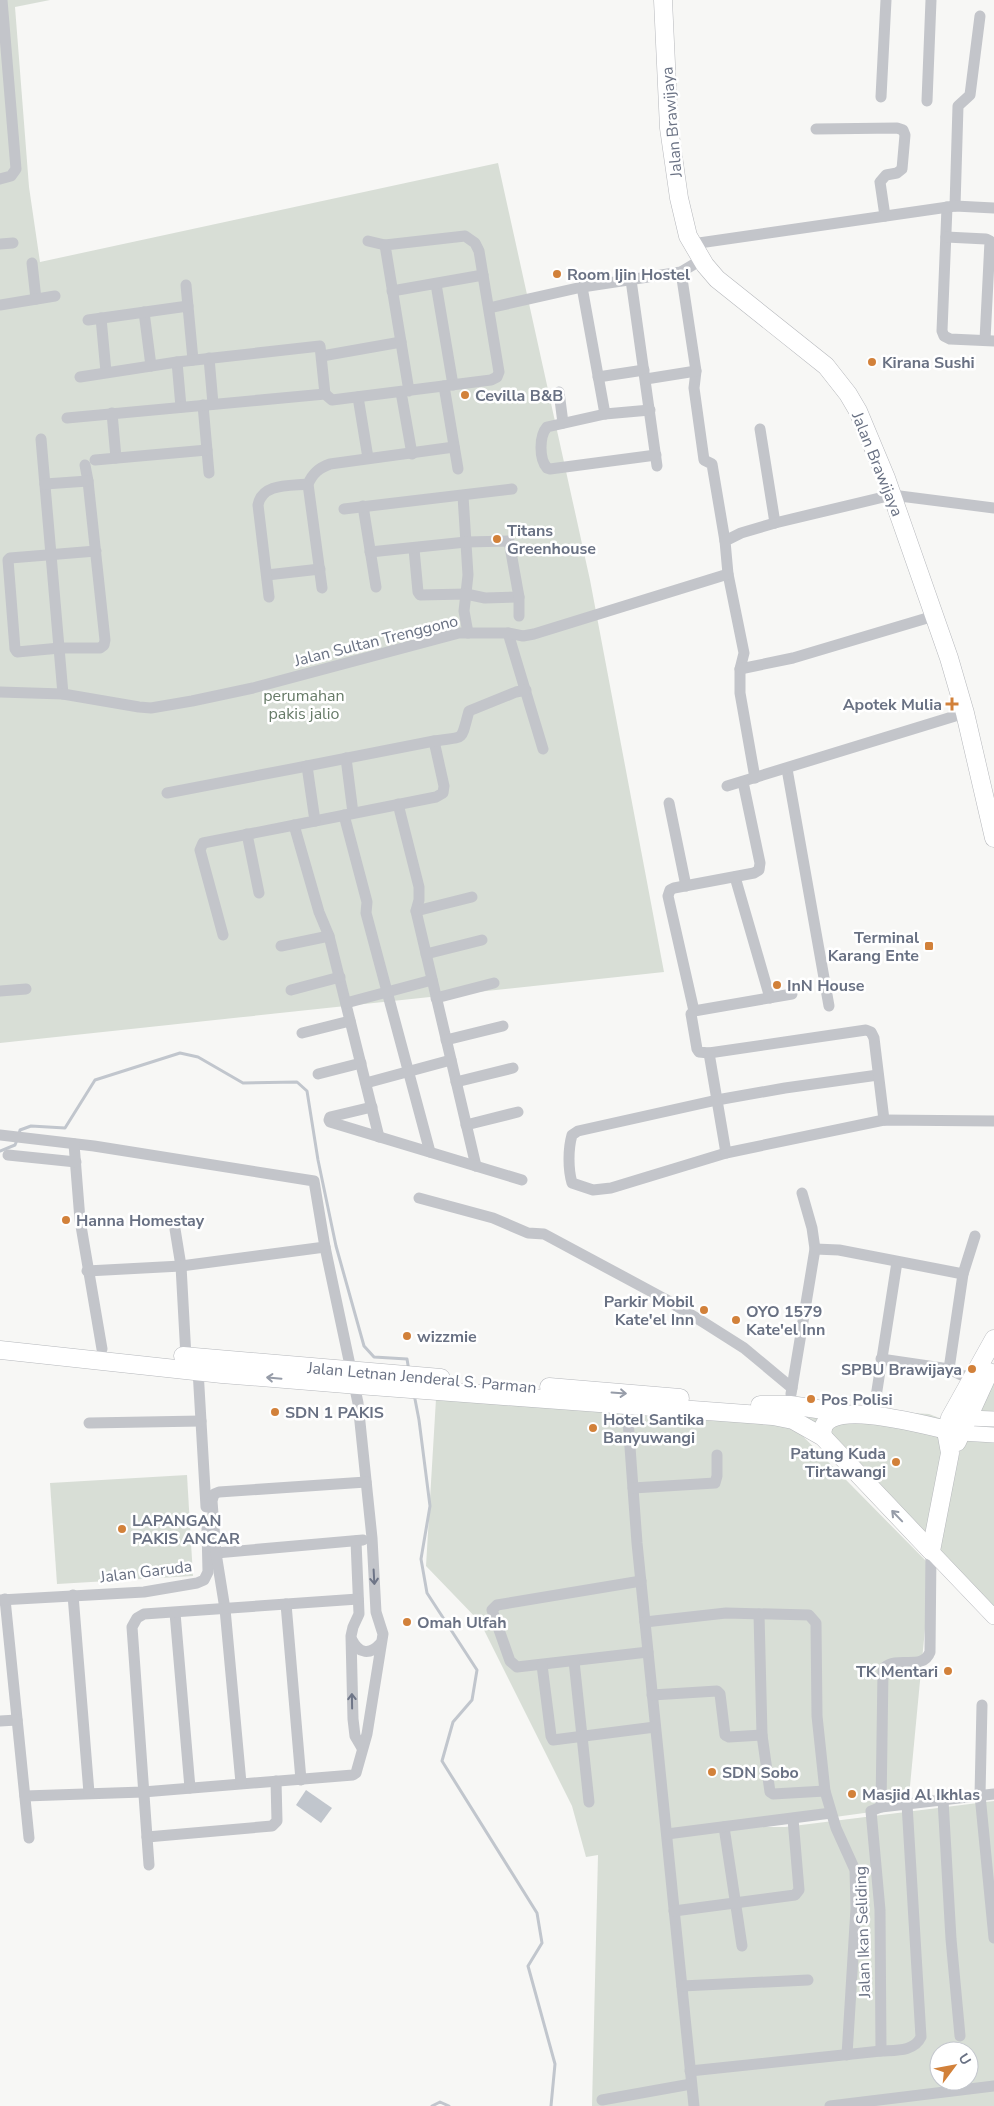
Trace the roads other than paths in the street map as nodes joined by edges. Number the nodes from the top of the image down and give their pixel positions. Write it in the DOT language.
graph roads {
  1 [pos="2,0"];
  2 [pos="662,0"];
  3 [pos="672,0"];
  4 [pos="886,0"];
  5 [pos="931,0"];
  6 [pos="980,16"];
  7 [pos="881,97"];
  8 [pos="926,101"];
  9 [pos="816,129"];
  10 [pos="0,179"];
  11 [pos="951,207"];
  12 [pos="994,208"];
  13 [pos="885,216"];
  14 [pos="946,237"];
  15 [pos="368,241"];
  16 [pos="0,244"];
  17 [pos="13,244"];
  18 [pos="385,245"];
  19 [pos="700,251"];
  20 [pos="992,253"];
  21 [pos="32,264"];
  22 [pos="681,272"];
  23 [pos="483,275"];
  24 [pos="631,280"];
  25 [pos="436,284"];
  26 [pos="186,285"];
  27 [pos="582,287"];
  28 [pos="392,291"];
  29 [pos="55,296"];
  30 [pos="36,299"];
  31 [pos="0,305"];
  32 [pos="188,306"];
  33 [pos="498,306"];
  34 [pos="144,312"];
  35 [pos="101,318"];
  36 [pos="88,320"];
  37 [pos="990,341"];
  38 [pos="401,342"];
  39 [pos="322,356"];
  40 [pos="209,358"];
  41 [pos="193,360"];
  42 [pos="177,362"];
  43 [pos="151,366"];
  44 [pos="696,371"];
  45 [pos="106,372"];
  46 [pos="645,375"];
  47 [pos="80,377"];
  48 [pos="598,377"];
  49 [pos="448,386"];
  50 [pos="405,391"];
  51 [pos="559,392"];
  52 [pos="325,394"];
  53 [pos="358,397"];
  54 [pos="208,404"];
  55 [pos="181,407"];
  56 [pos="650,410"];
  57 [pos="112,413"];
  58 [pos="605,414"];
  59 [pos="67,418"];
  60 [pos="563,423"];
  61 [pos="760,429"];
  62 [pos="41,439"];
  63 [pos="454,447"];
  64 [pos="207,450"];
  65 [pos="412,454"];
  66 [pos="116,458"];
  67 [pos="368,458"];
  68 [pos="458,469"];
  69 [pos="209,473"];
  70 [pos="88,481"];
  71 [pos="45,484"];
  72 [pos="308,484"];
  73 [pos="512,489"];
  74 [pos="897,495"];
  75 [pos="463,496"];
  76 [pos="363,506"];
  77 [pos="994,508"];
  78 [pos="344,509"];
  79 [pos="775,523"];
  80 [pos="725,541"];
  81 [pos="466,542"];
  82 [pos="414,549"];
  83 [pos="96,551"];
  84 [pos="370,552"];
  85 [pos="52,554"];
  86 [pos="320,569"];
  87 [pos="728,574"];
  88 [pos="267,575"];
  89 [pos="376,587"];
  90 [pos="322,588"];
  91 [pos="269,597"];
  92 [pos="519,597"];
  93 [pos="465,603"];
  94 [pos="519,616"];
  95 [pos="934,616"];
  96 [pos="468,632"];
  97 [pos="508,633"];
  98 [pos="60,648"];
  99 [pos="740,670"];
  100 [pos="526,690"];
  101 [pos="0,692"];
  102 [pos="63,694"];
  103 [pos="965,713"];
  104 [pos="434,741"];
  105 [pos="542,749"];
  106 [pos="346,758"];
  107 [pos="307,766"];
  108 [pos="787,769"];
  109 [pos="755,778"];
  110 [pos="743,782"];
  111 [pos="727,786"];
  112 [pos="167,794"];
  113 [pos="669,803"];
  114 [pos="398,804"];
  115 [pos="994,809"];
  116 [pos="349,814"];
  117 [pos="315,821"];
  118 [pos="294,825"];
  119 [pos="247,834"];
  120 [pos="994,838"];
  121 [pos="735,877"];
  122 [pos="686,886"];
  123 [pos="259,893"];
  124 [pos="472,897"];
  125 [pos="416,911"];
  126 [pos="223,935"];
  127 [pos="329,936"];
  128 [pos="482,940"];
  129 [pos="281,946"];
  130 [pos="426,954"];
  131 [pos="340,977"];
  132 [pos="432,980"];
  133 [pos="494,983"];
  134 [pos="26,989"];
  135 [pos="291,990"];
  136 [pos="0,991"];
  137 [pos="387,992"];
  138 [pos="792,994"];
  139 [pos="436,998"];
  140 [pos="770,998"];
  141 [pos="346,1003"];
  142 [pos="829,1006"];
  143 [pos="694,1011"];
  144 [pos="350,1020"];
  145 [pos="504,1026"];
  146 [pos="302,1033"];
  147 [pos="446,1040"];
  148 [pos="709,1053"];
  149 [pos="451,1060"];
  150 [pos="361,1063"];
  151 [pos="513,1068"];
  152 [pos="408,1071"];
  153 [pos="318,1074"];
  154 [pos="878,1075"];
  155 [pos="456,1082"];
  156 [pos="366,1083"];
  157 [pos="717,1100"];
  158 [pos="372,1107"];
  159 [pos="518,1112"];
  160 [pos="884,1120"];
  161 [pos="994,1121"];
  162 [pos="466,1126"];
  163 [pos="4,1135"];
  164 [pos="379,1137"];
  165 [pos="74,1144"];
  166 [pos="430,1152"];
  167 [pos="726,1153"];
  168 [pos="8,1155"];
  169 [pos="76,1162"];
  170 [pos="476,1166"];
  171 [pos="522,1180"];
  172 [pos="802,1193"];
  173 [pos="419,1198"];
  174 [pos="175,1229"];
  175 [pos="975,1236"];
  176 [pos="325,1246"];
  177 [pos="814,1249"];
  178 [pos="897,1262"];
  179 [pos="181,1266"];
  180 [pos="87,1271"];
  181 [pos="963,1274"];
  182 [pos="0,1338"];
  183 [pos="994,1339"];
  184 [pos="102,1348"];
  185 [pos="0,1350"];
  186 [pos="186,1357"];
  187 [pos="881,1359"];
  188 [pos="994,1363"];
  189 [pos="198,1370"];
  190 [pos="949,1370"];
  191 [pos="355,1378"];
  192 [pos="977,1383"];
  193 [pos="448,1385"];
  194 [pos="791,1397"];
  195 [pos="627,1406"];
  196 [pos="844,1413"];
  197 [pos="873,1416"];
  198 [pos="994,1419"];
  199 [pos="201,1421"];
  200 [pos="89,1422"];
  201 [pos="956,1425"];
  202 [pos="994,1435"];
  203 [pos="823,1437"];
  204 [pos="717,1455"];
  205 [pos="366,1482"];
  206 [pos="633,1488"];
  207 [pos="372,1538"];
  208 [pos="356,1541"];
  209 [pos="931,1551"];
  210 [pos="216,1553"];
  211 [pos="641,1581"];
  212 [pos="73,1595"];
  213 [pos="3,1599"];
  214 [pos="358,1599"];
  215 [pos="286,1604"];
  216 [pos="225,1609"];
  217 [pos="175,1613"];
  218 [pos="759,1614"];
  219 [pos="994,1617"];
  220 [pos="645,1622"];
  221 [pos="352,1640"];
  222 [pos="380,1644"];
  223 [pos="648,1652"];
  224 [pos="574,1661"];
  225 [pos="542,1665"];
  226 [pos="652,1695"];
  227 [pos="982,1705"];
  228 [pos="17,1720"];
  229 [pos="0,1721"];
  230 [pos="655,1727"];
  231 [pos="762,1735"];
  232 [pos="582,1736"];
  233 [pos="362,1748"];
  234 [pos="301,1780"];
  235 [pos="276,1781"];
  236 [pos="241,1783"];
  237 [pos="190,1788"];
  238 [pos="825,1791"];
  239 [pos="143,1792"];
  240 [pos="90,1793"];
  241 [pos="994,1794"];
  242 [pos="980,1795"];
  243 [pos="25,1796"];
  244 [pos="942,1800"];
  245 [pos="589,1802"];
  246 [pos="907,1804"];
  247 [pos="876,1809"];
  248 [pos="831,1813"];
  249 [pos="793,1819"];
  250 [pos="724,1827"];
  251 [pos="667,1834"];
  252 [pos="147,1837"];
  253 [pos="29,1838"];
  254 [pos="149,1865"];
  255 [pos="736,1903"];
  256 [pos="674,1911"];
  257 [pos="994,1938"];
  258 [pos="742,1946"];
  259 [pos="808,1980"];
  260 [pos="682,1986"];
  261 [pos="960,2036"];
  262 [pos="881,2052"];
  263 [pos="847,2055"];
  264 [pos="690,2071"];
  265 [pos="691,2084"];
  266 [pos="994,2086"];
  267 [pos="602,2100"];
  268 [pos="694,2106"];
  269 [pos="830,2106"];
  1 -- 10 [label="street"];
  2 -- 19 [label="highway, Jalan Brawijaya"];
  3 -- 19 [label="highway, Jalan Brawijaya"];
  4 -- 7 [label="street"];
  5 -- 8 [label="street"];
  6 -- 11 [label="street"];
  9 -- 13 [label="street"];
  11 -- 12 [label="street"];
  11 -- 13 [label="street"];
  11 -- 14 [label="street"];
  13 -- 19 [label="street"];
  14 -- 20 [label="street"];
  14 -- 37 [label="street"];
  15 -- 18 [label="street"];
  16 -- 17 [label="street"];
  18 -- 23 [label="street"];
  18 -- 28 [label="street"];
  19 -- 22 [label="street"];
  19 -- 74 [label="highway, Jalan Brawijaya"];
  20 -- 37 [label="street"];
  21 -- 30 [label="street"];
  22 -- 24 [label="street"];
  22 -- 44 [label="street"];
  23 -- 25 [label="street"];
  23 -- 33 [label="street"];
  24 -- 27 [label="street"];
  24 -- 46 [label="street"];
  25 -- 28 [label="street"];
  25 -- 49 [label="street"];
  26 -- 32 [label="street"];
  27 -- 33 [label="street"];
  27 -- 48 [label="street"];
  28 -- 38 [label="street"];
  29 -- 30 [label="street"];
  30 -- 31 [label="street"];
  32 -- 34 [label="street"];
  32 -- 41 [label="street"];
  33 -- 49 [label="street"];
  34 -- 35 [label="street"];
  34 -- 43 [label="street"];
  35 -- 36 [label="street"];
  35 -- 45 [label="street"];
  38 -- 39 [label="street"];
  38 -- 50 [label="street"];
  39 -- 40 [label="street"];
  39 -- 52 [label="street"];
  40 -- 41 [label="street"];
  40 -- 54 [label="street"];
  41 -- 42 [label="street"];
  42 -- 43 [label="street"];
  42 -- 55 [label="street"];
  43 -- 45 [label="street"];
  44 -- 46 [label="street"];
  44 -- 80 [label="street"];
  45 -- 47 [label="street"];
  46 -- 48 [label="street"];
  46 -- 56 [label="street"];
  48 -- 58 [label="street"];
  49 -- 50 [label="street"];
  49 -- 63 [label="street"];
  50 -- 53 [label="street"];
  50 -- 65 [label="street"];
  51 -- 60 [label="street"];
  52 -- 53 [label="street"];
  52 -- 54 [label="street"];
  53 -- 67 [label="street"];
  54 -- 55 [label="street"];
  54 -- 64 [label="street"];
  55 -- 57 [label="street"];
  56 -- 58 [label="street"];
  56 -- 60 [label="street"];
  57 -- 59 [label="street"];
  57 -- 66 [label="street"];
  58 -- 60 [label="street"];
  61 -- 79 [label="street"];
  62 -- 71 [label="street"];
  63 -- 65 [label="street"];
  63 -- 68 [label="street"];
  64 -- 66 [label="street"];
  64 -- 69 [label="street"];
  65 -- 67 [label="street"];
  66 -- 70 [label="street"];
  67 -- 72 [label="street"];
  70 -- 71 [label="street"];
  70 -- 83 [label="street"];
  71 -- 85 [label="street"];
  72 -- 86 [label="street"];
  72 -- 88 [label="street"];
  73 -- 75 [label="street"];
  74 -- 77 [label="street"];
  74 -- 79 [label="street"];
  74 -- 95 [label="highway, Jalan Brawijaya"];
  74 -- 115 [label="highway, Jalan Brawijaya"];
  75 -- 76 [label="street"];
  75 -- 81 [label="street"];
  76 -- 78 [label="street"];
  76 -- 84 [label="street"];
  79 -- 80 [label="street"];
  80 -- 87 [label="street"];
  81 -- 82 [label="street"];
  81 -- 92 [label="street"];
  81 -- 93 [label="street"];
  82 -- 84 [label="street"];
  82 -- 93 [label="street"];
  83 -- 85 [label="street"];
  83 -- 98 [label="street"];
  84 -- 89 [label="street"];
  85 -- 98 [label="street"];
  85 -- 98 [label="street"];
  86 -- 88 [label="street"];
  86 -- 90 [label="street"];
  87 -- 97 [label="street, Jalan Sultan Trenggono"];
  87 -- 99 [label="street"];
  88 -- 91 [label="street"];
  92 -- 93 [label="street"];
  92 -- 94 [label="street"];
  93 -- 96 [label="street"];
  95 -- 99 [label="street"];
  95 -- 103 [label="highway, Jalan Brawijaya"];
  96 -- 97 [label="street, Jalan Sultan Trenggono"];
  96 -- 102 [label="street, Jalan Sultan Trenggono"];
  97 -- 100 [label="street"];
  98 -- 102 [label="street"];
  99 -- 109 [label="street"];
  100 -- 104 [label="street"];
  100 -- 105 [label="street"];
  101 -- 102 [label="street, Jalan Sultan Trenggono"];
  103 -- 108 [label="street"];
  103 -- 120 [label="highway, Jalan Brawijaya"];
  104 -- 106 [label="street"];
  104 -- 114 [label="street"];
  106 -- 107 [label="street"];
  106 -- 116 [label="street"];
  107 -- 112 [label="street"];
  107 -- 117 [label="street"];
  108 -- 109 [label="street"];
  108 -- 142 [label="street"];
  109 -- 110 [label="street"];
  110 -- 111 [label="street"];
  110 -- 121 [label="street"];
  113 -- 122 [label="street"];
  114 -- 116 [label="street"];
  114 -- 125 [label="street"];
  116 -- 117 [label="street"];
  116 -- 137 [label="street"];
  117 -- 118 [label="street"];
  118 -- 119 [label="street"];
  118 -- 127 [label="street"];
  119 -- 123 [label="street"];
  119 -- 126 [label="street"];
  121 -- 122 [label="street"];
  121 -- 140 [label="street"];
  122 -- 143 [label="street"];
  124 -- 125 [label="street"];
  125 -- 130 [label="street"];
  127 -- 129 [label="street"];
  127 -- 131 [label="street"];
  128 -- 130 [label="street"];
  130 -- 132 [label="street"];
  131 -- 135 [label="street"];
  131 -- 141 [label="street"];
  132 -- 137 [label="street"];
  132 -- 139 [label="street"];
  133 -- 139 [label="street"];
  134 -- 136 [label="street"];
  137 -- 141 [label="street"];
  137 -- 152 [label="street"];
  138 -- 140 [label="street"];
  139 -- 147 [label="street"];
  140 -- 143 [label="street"];
  141 -- 144 [label="street"];
  143 -- 148 [label="street"];
  144 -- 146 [label="street"];
  144 -- 150 [label="street"];
  145 -- 147 [label="street"];
  147 -- 149 [label="street"];
  148 -- 154 [label="street"];
  148 -- 157 [label="street"];
  149 -- 152 [label="street"];
  149 -- 155 [label="street"];
  150 -- 153 [label="street"];
  150 -- 156 [label="street"];
  151 -- 155 [label="street"];
  152 -- 156 [label="street"];
  152 -- 166 [label="street"];
  154 -- 157 [label="street"];
  154 -- 160 [label="street"];
  155 -- 162 [label="street"];
  156 -- 158 [label="street"];
  157 -- 167 [label="street"];
  157 -- 167 [label="street"];
  158 -- 164 [label="street"];
  158 -- 164 [label="street"];
  159 -- 162 [label="street"];
  160 -- 161 [label="street"];
  160 -- 167 [label="street"];
  162 -- 170 [label="street"];
  163 -- 165 [label="street"];
  164 -- 166 [label="street"];
  165 -- 169 [label="street"];
  165 -- 176 [label="street"];
  166 -- 170 [label="street"];
  168 -- 169 [label="street"];
  169 -- 180 [label="street"];
  170 -- 171 [label="street"];
  172 -- 177 [label="street"];
  173 -- 194 [label="street"];
  174 -- 179 [label="street"];
  175 -- 181 [label="street"];
  176 -- 179 [label="street"];
  176 -- 191 [label="street"];
  177 -- 178 [label="street"];
  177 -- 194 [label="street"];
  178 -- 181 [label="street"];
  178 -- 187 [label="street"];
  179 -- 180 [label="street"];
  179 -- 186 [label="street"];
  180 -- 184 [label="street"];
  181 -- 190 [label="street"];
  182 -- 184 [label="highway, Jalan Letnan Jenderal S. Parman"];
  183 -- 192 [label="highway"];
  184 -- 186 [label="highway, Jalan Letnan Jenderal S. Parman"];
  185 -- 189 [label="highway, Jalan Letnan Jenderal S. Parman"];
  186 -- 191 [label="highway, Jalan Letnan Jenderal S. Parman"];
  187 -- 190 [label="street"];
  187 -- 197 [label="street"];
  188 -- 192 [label="highway"];
  191 -- 189 [label="highway, Jalan Letnan Jenderal S. Parman, one-way"];
  189 -- 199 [label="street, Jalan Garuda"];
  190 -- 192 [label="street"];
  191 -- 193 [label="highway, Jalan Letnan Jenderal S. Parman"];
  191 -- 205 [label="street"];
  192 -- 201 [label="highway"];
  193 -- 194 [label="highway, Jalan Letnan Jenderal S. Parman, one-way"];
  193 -- 195 [label="highway, Jalan Letnan Jenderal S. Parman"];
  194 -- 196 [label="highway, Jalan Letnan Jenderal S. Parman"];
  195 -- 203 [label="highway, Jalan Letnan Jenderal S. Parman"];
  195 -- 206 [label="street"];
  196 -- 197 [label="highway, Jalan Letnan Jenderal S. Parman"];
  196 -- 203 [label="highway"];
  197 -- 201 [label="highway, Jalan Letnan Jenderal S. Parman"];
  198 -- 201 [label="main road"];
  199 -- 200 [label="street"];
  199 -- 212 [label="street, Jalan Garuda"];
  201 -- 202 [label="main road"];
  201 -- 209 [label="highway"];
  209 -- 203 [label="highway, Jalan Letnan Jenderal S. Parman, one-way"];
  204 -- 206 [label="street"];
  205 -- 207 [label="street"];
  205 -- 210 [label="street"];
  206 -- 211 [label="street"];
  207 -- 208 [label="street"];
  207 -- 222 [label="street, one-way"];
  208 -- 210 [label="street"];
  208 -- 214 [label="street"];
  209 -- 219 [label="main road"];
  209 -- 247 [label="street, Jalan Ikan Seliding"];
  210 -- 216 [label="street"];
  211 -- 220 [label="street"];
  211 -- 225 [label="street"];
  212 -- 213 [label="street, Jalan Garuda"];
  212 -- 240 [label="street"];
  213 -- 228 [label="street"];
  214 -- 215 [label="street"];
  214 -- 221 [label="street"];
  215 -- 216 [label="street"];
  215 -- 234 [label="street"];
  216 -- 217 [label="street"];
  216 -- 236 [label="street"];
  217 -- 237 [label="street"];
  217 -- 239 [label="street"];
  218 -- 220 [label="street"];
  218 -- 231 [label="street"];
  218 -- 238 [label="street"];
  220 -- 223 [label="street"];
  221 -- 222 [label="street"];
  233 -- 221 [label="street, one-way"];
  222 -- 233 [label="street"];
  223 -- 224 [label="street"];
  223 -- 226 [label="street"];
  224 -- 225 [label="street"];
  224 -- 232 [label="street"];
  225 -- 232 [label="street"];
  226 -- 230 [label="street"];
  226 -- 231 [label="street"];
  227 -- 242 [label="street"];
  228 -- 229 [label="street"];
  228 -- 243 [label="street"];
  230 -- 232 [label="street"];
  230 -- 251 [label="street"];
  231 -- 238 [label="street"];
  232 -- 245 [label="street"];
  233 -- 234 [label="street"];
  234 -- 235 [label="street"];
  235 -- 236 [label="street"];
  235 -- 252 [label="street"];
  236 -- 237 [label="street"];
  237 -- 239 [label="street"];
  238 -- 248 [label="street"];
  239 -- 240 [label="street"];
  239 -- 252 [label="street"];
  240 -- 243 [label="street"];
  241 -- 242 [label="street"];
  242 -- 244 [label="street"];
  242 -- 257 [label="street"];
  243 -- 253 [label="street"];
  244 -- 246 [label="street"];
  244 -- 261 [label="street"];
  246 -- 247 [label="street"];
  246 -- 262 [label="street"];
  247 -- 262 [label="street, Jalan Ikan Seliding"];
  248 -- 249 [label="street"];
  248 -- 263 [label="street"];
  249 -- 250 [label="street"];
  249 -- 255 [label="street"];
  250 -- 251 [label="street"];
  250 -- 255 [label="street"];
  251 -- 256 [label="street"];
  252 -- 254 [label="street"];
  255 -- 256 [label="street"];
  255 -- 258 [label="street"];
  256 -- 260 [label="street"];
  259 -- 260 [label="street"];
  260 -- 264 [label="street"];
  262 -- 263 [label="street"];
  263 -- 264 [label="street"];
  264 -- 265 [label="street"];
  265 -- 267 [label="street"];
  265 -- 268 [label="street"];
  266 -- 269 [label="street"];
}
